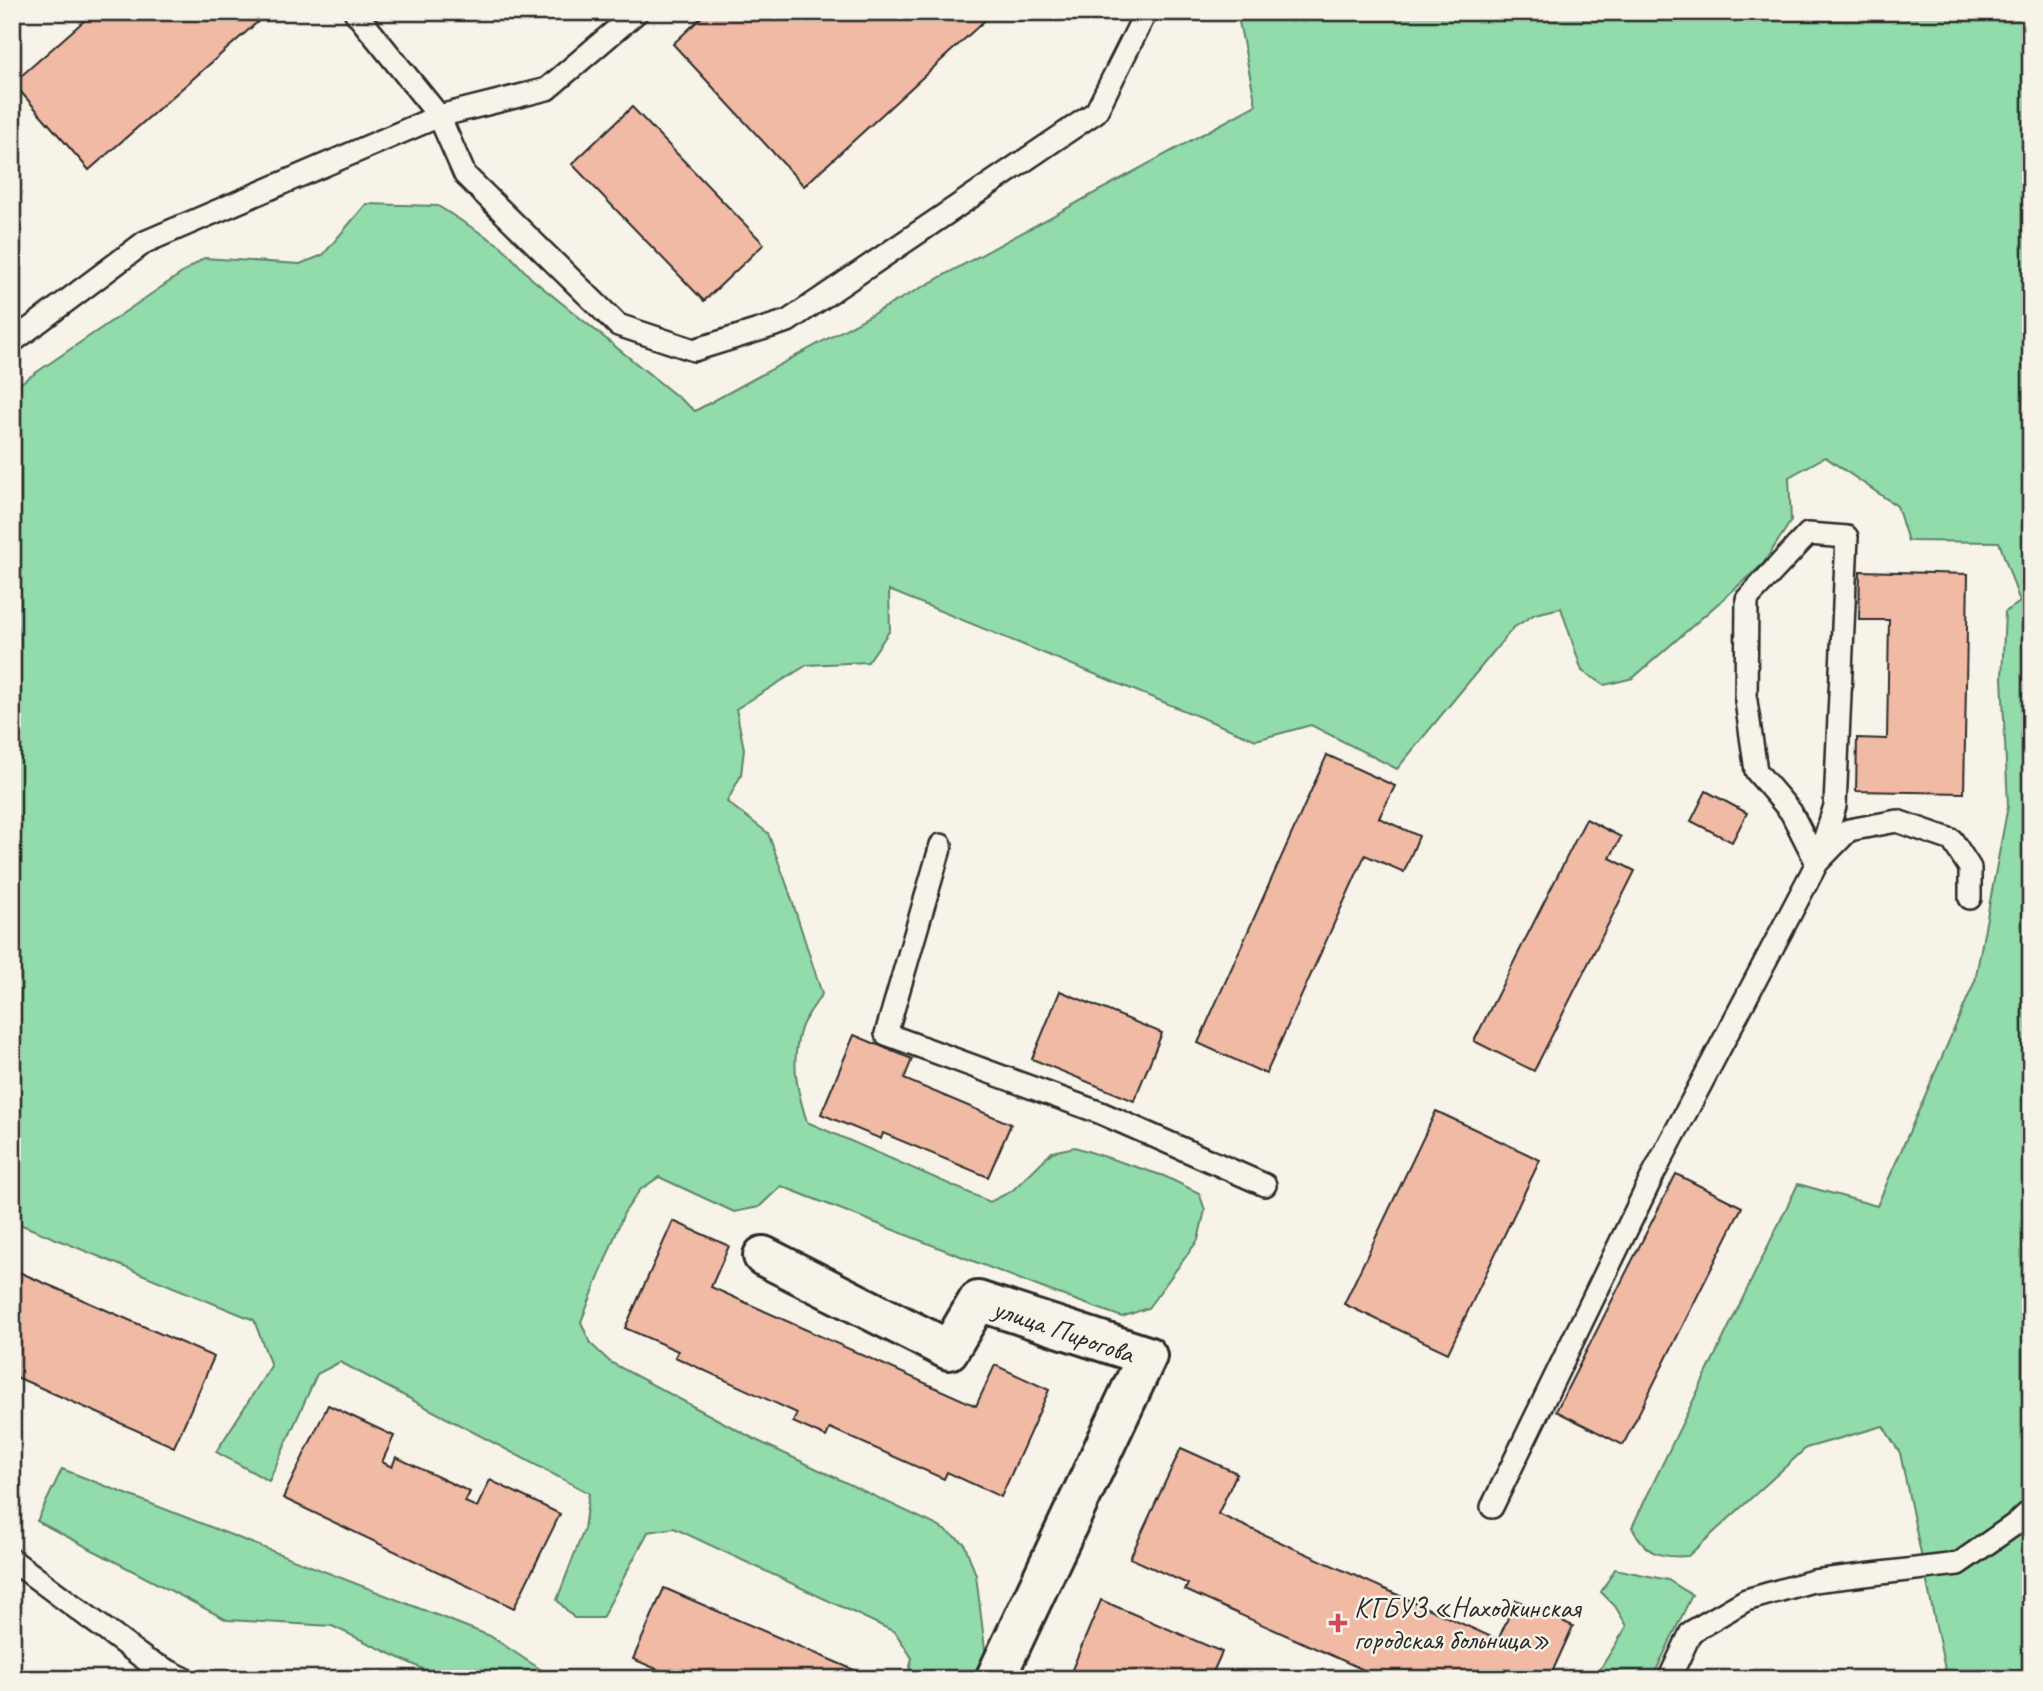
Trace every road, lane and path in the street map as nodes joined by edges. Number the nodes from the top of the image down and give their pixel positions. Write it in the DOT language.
graph roads {
  1 [pos="355,12"];
  2 [pos="637,12"];
  3 [pos="1146,12"];
  4 [pos="439,117"];
  5 [pos="12,342"];
  6 [pos="941,845"];
  7 [pos="1817,863"];
  8 [pos="1970,898"];
  9 [pos="1265,1185"];
  10 [pos="763,1256"];
  11 [pos="1492,1507"];
  12 [pos="2031,1510"];
  13 [pos="12,1560"];
  14 [pos="185,1679"];
  15 [pos="995,1679"];
  16 [pos="1669,1679"];
  1 -- 4 [label="lane"];
  2 -- 4 [label="lane"];
  3 -- 4 [label="lane"];
  4 -- 5 [label="lane"];
  6 -- 9 [label="lane"];
  7 -- 7 [label="lane"];
  7 -- 8 [label="lane"];
  7 -- 11 [label="lane"];
  10 -- 15 [label="street, улица Пирогова"];
  12 -- 16 [label="lane"];
  13 -- 14 [label="lane"];
}
